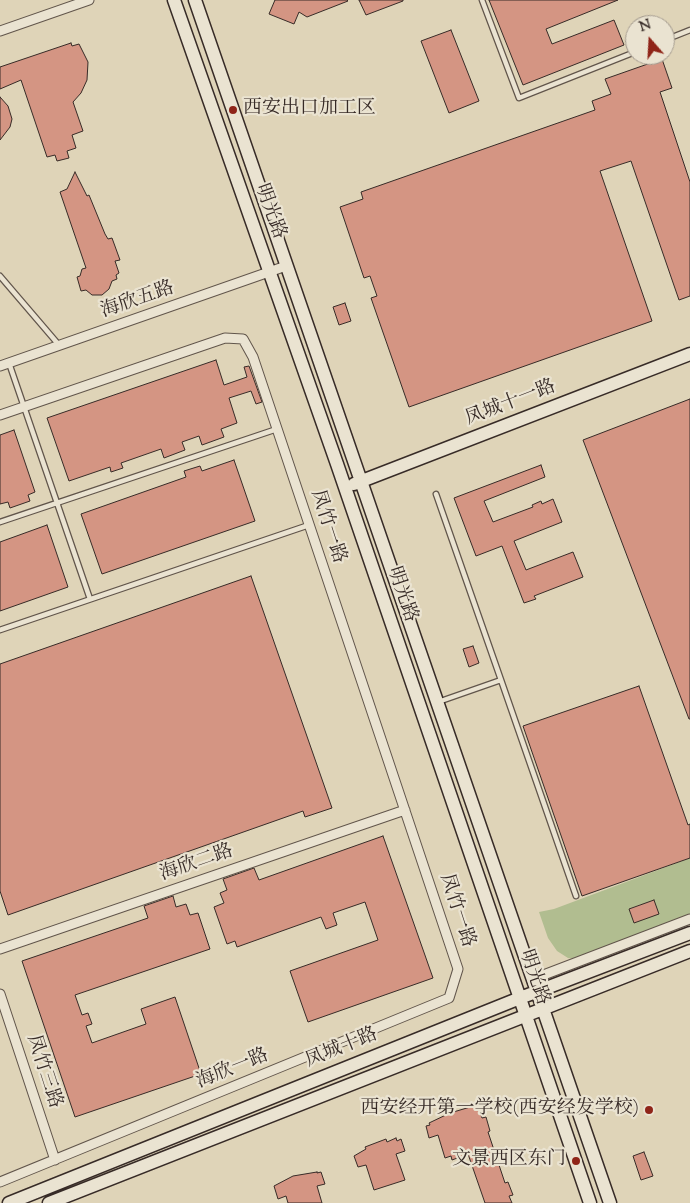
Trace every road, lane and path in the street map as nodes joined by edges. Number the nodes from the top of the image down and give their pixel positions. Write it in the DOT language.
graph roads {
  1 [pos="89,0"];
  2 [pos="174,0"];
  3 [pos="195,0"];
  4 [pos="482,0"];
  5 [pos="690,30"];
  6 [pos="0,31"];
  7 [pos="675,36"];
  8 [pos="625,56"];
  9 [pos="286,266"];
  10 [pos="270,272"];
  11 [pos="0,276"];
  12 [pos="59,345"];
  13 [pos="690,354"];
  14 [pos="9,363"];
  15 [pos="0,366"];
  16 [pos="24,407"];
  17 [pos="0,416"];
  18 [pos="277,428"];
  19 [pos="360,482"];
  20 [pos="345,488"];
  21 [pos="436,494"];
  22 [pos="57,502"];
  23 [pos="0,522"];
  24 [pos="309,525"];
  25 [pos="90,599"];
  26 [pos="0,630"];
  27 [pos="501,680"];
  28 [pos="437,702"];
  29 [pos="405,810"];
  30 [pos="576,896"];
  31 [pos="690,919"];
  32 [pos="690,933"];
  33 [pos="0,950"];
  34 [pos="690,951"];
  35 [pos="458,969"];
  36 [pos="535,985"];
  37 [pos="0,994"];
  38 [pos="520,998"];
  39 [pos="543,1009"];
  40 [pos="526,1016"];
  41 [pos="55,1160"];
  42 [pos="0,1182"];
  43 [pos="64,1200"];
  44 [pos="9,1203"];
  45 [pos="50,1203"];
  46 [pos="590,1203"];
  47 [pos="610,1203"];
  1 -- 6 [label="street"];
  2 -- 10 [label="main road, 明光路"];
  3 -- 9 [label="main road, 明光路"];
  4 -- 8 [label="lane"];
  5 -- 7 [label="lane"];
  9 -- 10 [label="street, 海欣五路"];
  9 -- 19 [label="main road, 明光路"];
  10 -- 12 [label="street, 海欣五路"];
  10 -- 20 [label="main road, 明光路"];
  11 -- 12 [label="lane"];
  12 -- 14 [label="street, 海欣五路"];
  13 -- 19 [label="main road, 凤城十一路"];
  14 -- 15 [label="street, 海欣五路"];
  14 -- 16 [label="lane"];
  16 -- 17 [label="street, 凤竹一路"];
  16 -- 18 [label="street, 凤竹一路"];
  16 -- 22 [label="lane"];
  18 -- 22 [label="lane"];
  18 -- 24 [label="street, 凤竹一路"];
  19 -- 20 [label="main road, 凤城十一路"];
  19 -- 28 [label="main road, 明光路"];
  20 -- 38 [label="main road, 明光路"];
  21 -- 27 [label="lane"];
  22 -- 23 [label="lane"];
  22 -- 25 [label="lane"];
  24 -- 25 [label="lane"];
  24 -- 29 [label="street, 凤竹一路"];
  25 -- 26 [label="lane"];
  27 -- 28 [label="lane"];
  27 -- 30 [label="lane"];
  28 -- 36 [label="main road, 明光路"];
  29 -- 33 [label="street, 海欣二路"];
  29 -- 35 [label="street, 凤竹一路"];
  31 -- 36 [label="street"];
  32 -- 36 [label="main road, 凤城十路"];
  34 -- 39 [label="main road, 凤城十路"];
  35 -- 41 [label="street, 海欣一路"];
  36 -- 38 [label="main road, 凤城十路"];
  36 -- 39 [label="main road, 明光路"];
  37 -- 41 [label="street, 凤竹三路"];
  38 -- 40 [label="main road, 明光路"];
  38 -- 44 [label="main road, 凤城十路"];
  39 -- 40 [label="main road, 凤城十路"];
  39 -- 47 [label="main road, 明光路"];
  40 -- 43 [label="main road, 凤城十路"];
  40 -- 46 [label="main road, 明光路"];
  41 -- 42 [label="street, 海欣一路"];
  43 -- 45 [label="main road, 凤城十路"];
}
